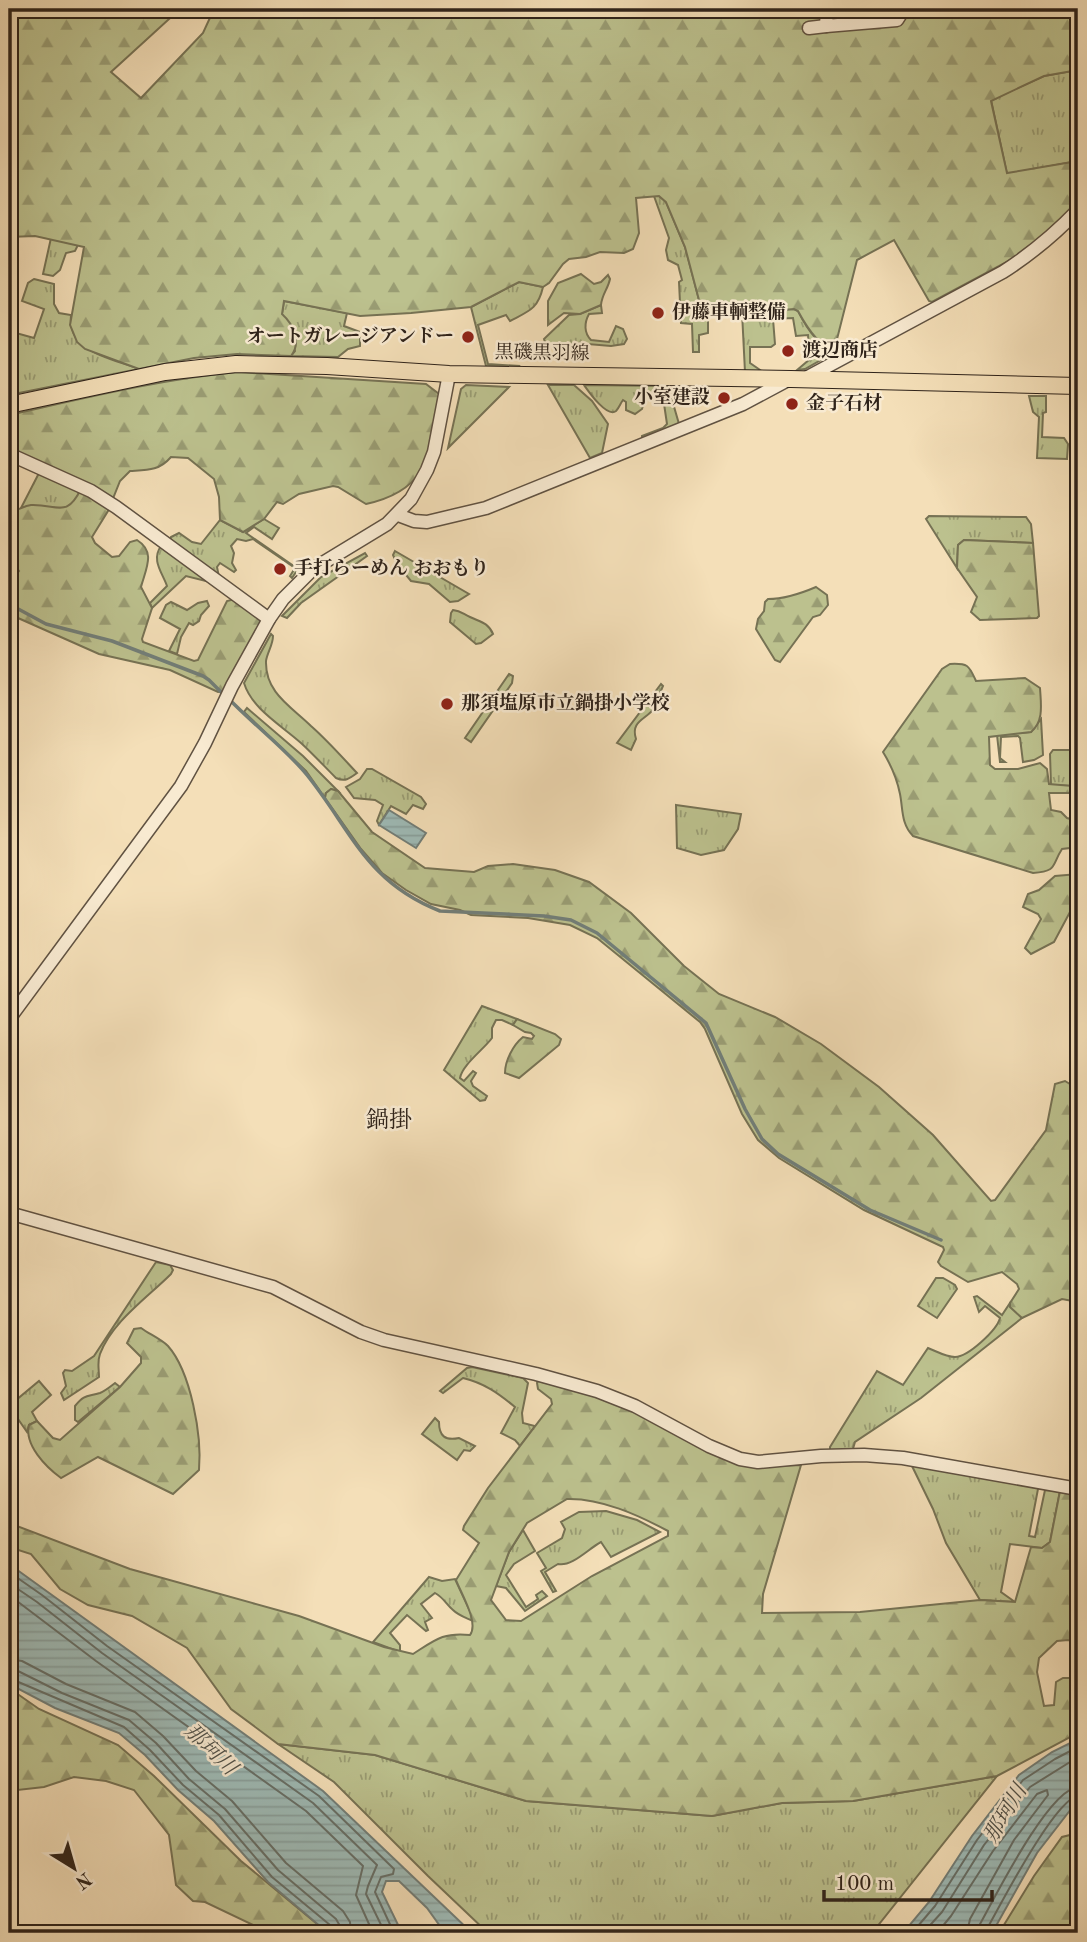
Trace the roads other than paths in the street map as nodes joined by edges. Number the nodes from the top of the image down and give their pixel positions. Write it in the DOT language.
graph roads {
  1 [pos="827,9"];
  2 [pos="904,9"];
  3 [pos="826,26"];
  4 [pos="809,27"];
  5 [pos="1078,210"];
  6 [pos="449,374"];
  7 [pos="797,379"];
  8 [pos="1078,386"];
  9 [pos="9,405"];
  10 [pos="9,454"];
  11 [pos="398,515"];
  12 [pos="269,619"];
  13 [pos="9,1019"];
  14 [pos="9,1213"];
  15 [pos="1078,1489"];
  1 -- 3 [label="street"];
  2 -- 3 [label="street"];
  3 -- 4 [label="street"];
  5 -- 7 [label="street"];
  6 -- 7 [label="main road, 黒磯黒羽線"];
  6 -- 9 [label="main road, 黒磯黒羽線"];
  6 -- 11 [label="street"];
  7 -- 8 [label="main road, 黒磯黒羽線"];
  7 -- 11 [label="street"];
  10 -- 12 [label="street"];
  11 -- 12 [label="street"];
  12 -- 13 [label="street"];
  14 -- 15 [label="street"];
}
